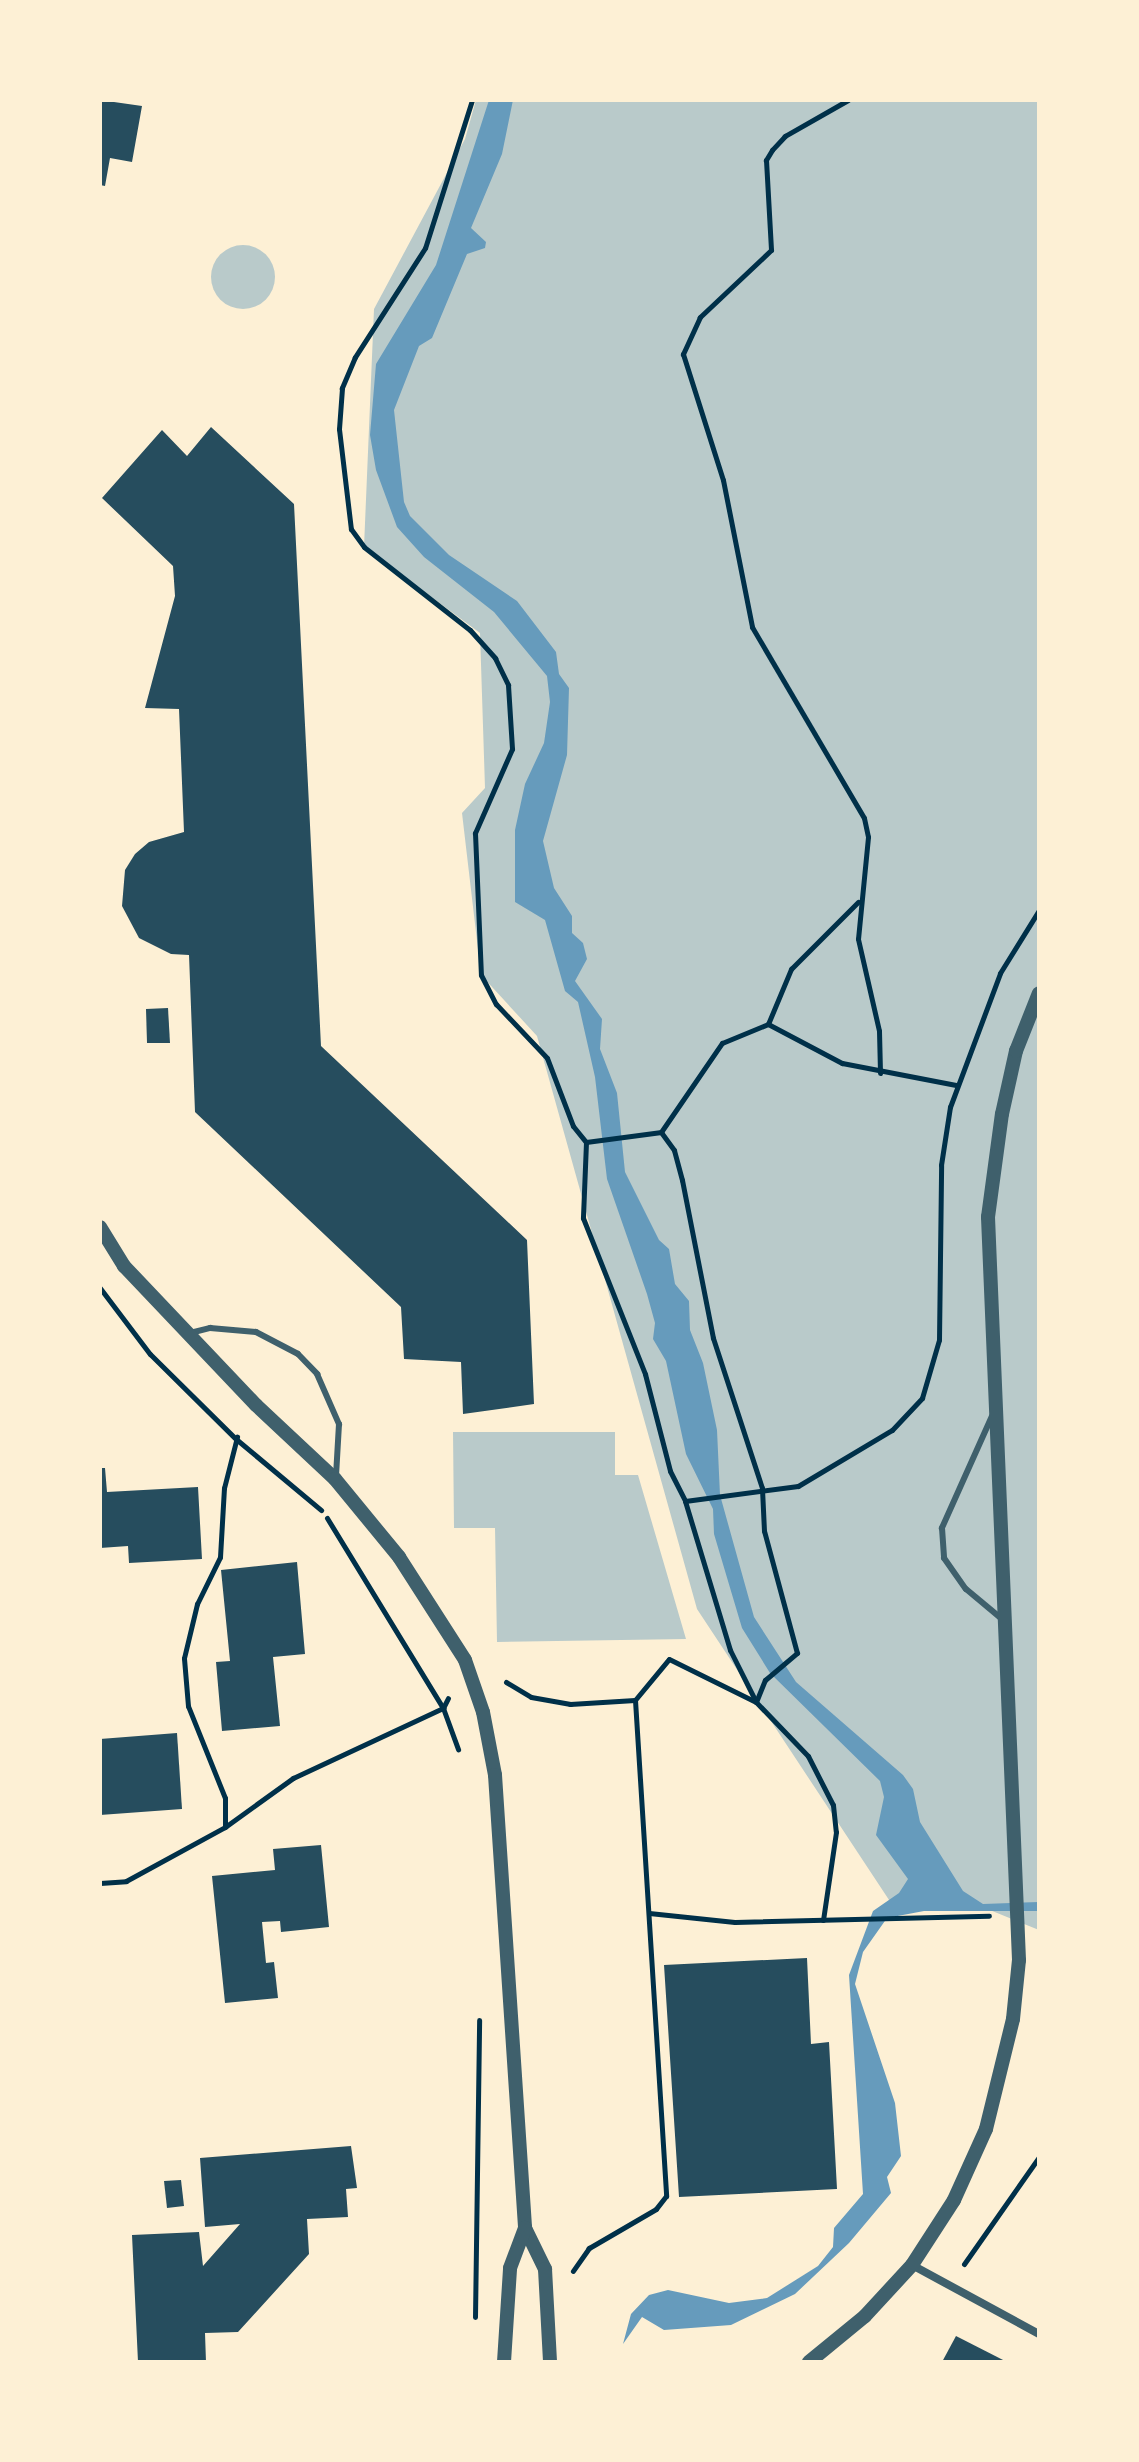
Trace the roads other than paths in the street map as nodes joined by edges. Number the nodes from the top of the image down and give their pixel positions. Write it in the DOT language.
graph roads {
  1 [pos="1039,993"];
  2 [pos="100,1227"];
  3 [pos="187,1333"];
  4 [pos="995,1409"];
  5 [pos="335,1479"];
  6 [pos="1005,1621"];
  7 [pos="525,2228"];
  8 [pos="912,2265"];
  9 [pos="1039,2334"];
  10 [pos="504,2362"];
  11 [pos="550,2362"];
  12 [pos="809,2362"];
  1 -- 4 [label="street"];
  2 -- 3 [label="street"];
  3 -- 5 [label="street"];
  3 -- 5 [label="lane"];
  4 -- 6 [label="street"];
  4 -- 6 [label="lane"];
  5 -- 7 [label="street"];
  6 -- 8 [label="street"];
  7 -- 10 [label="street"];
  7 -- 11 [label="street"];
  8 -- 9 [label="street"];
  8 -- 12 [label="street"];
}
